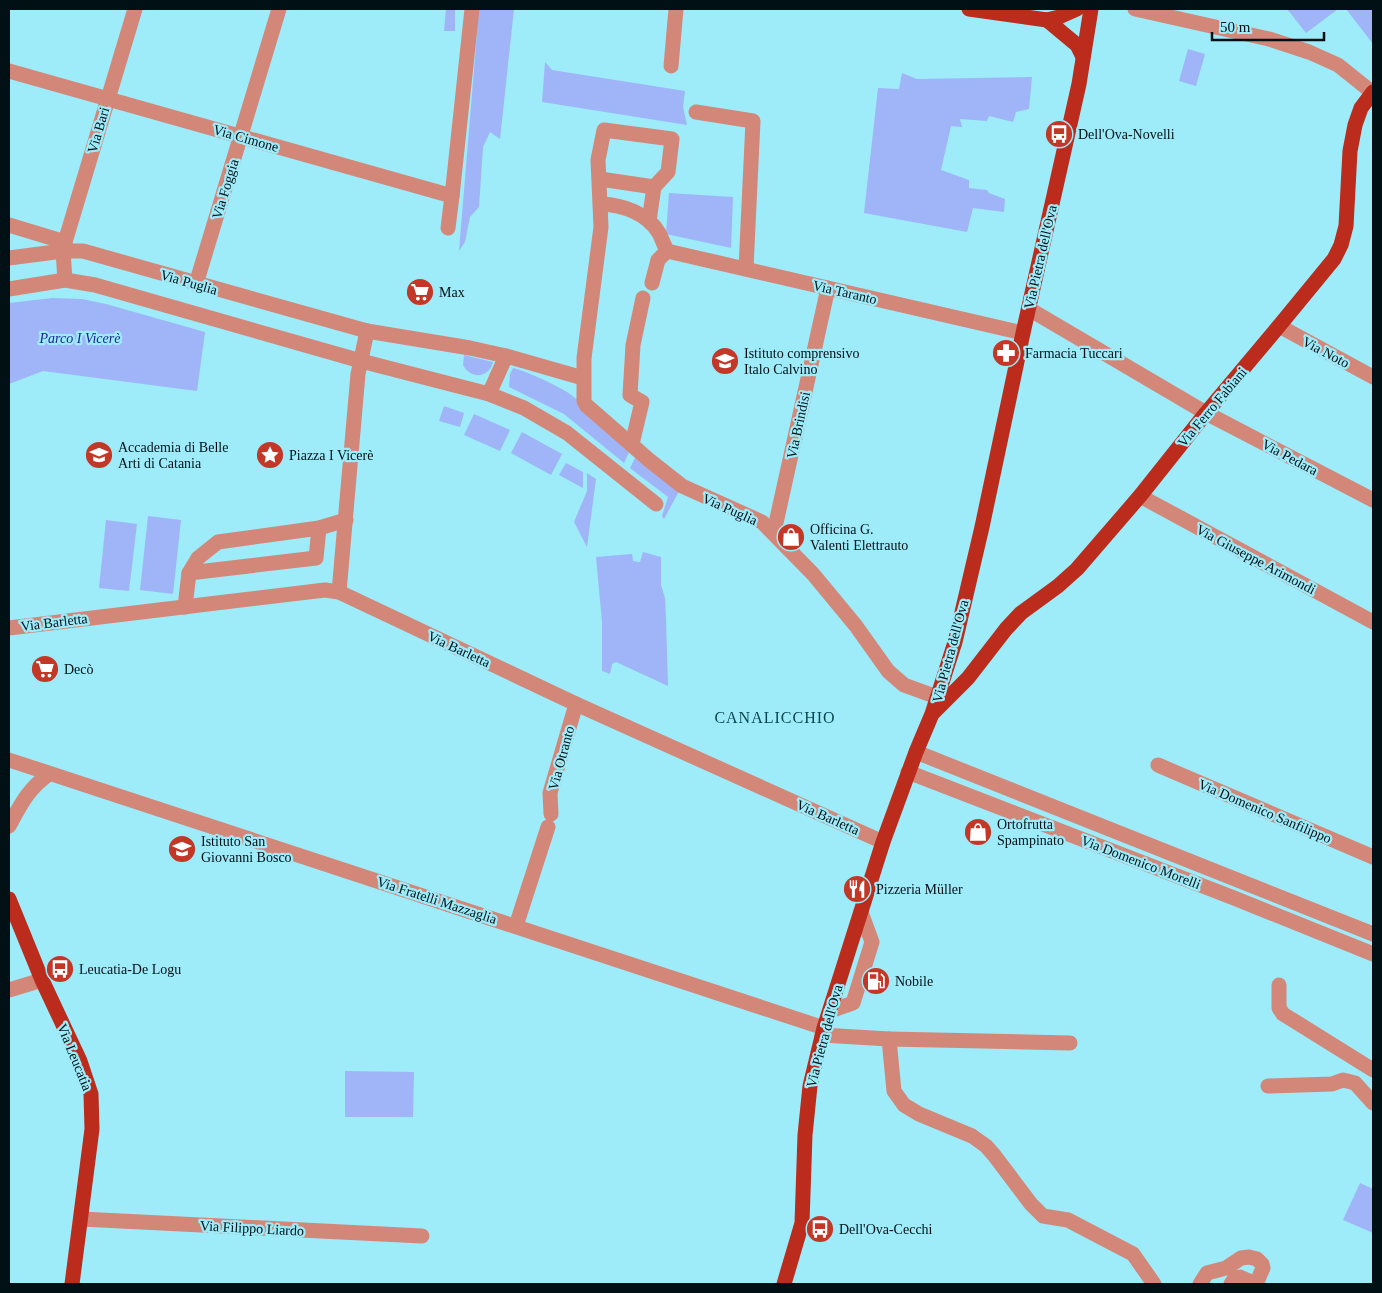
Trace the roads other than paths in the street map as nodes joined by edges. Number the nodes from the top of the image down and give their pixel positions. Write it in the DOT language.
graph roads {
  1 [pos="135,9"];
  2 [pos="278,9"];
  3 [pos="472,9"];
  4 [pos="676,9"];
  5 [pos="969,9"];
  6 [pos="1077,9"];
  7 [pos="1091,9"];
  8 [pos="1135,9"];
  9 [pos="1047,20"];
  10 [pos="1083,57"];
  11 [pos="670,66"];
  12 [pos="9,71"];
  13 [pos="1373,92"];
  14 [pos="107,99"];
  15 [pos="696,112"];
  16 [pos="241,136"];
  17 [pos="600,178"];
  18 [pos="654,187"];
  19 [pos="452,196"];
  20 [pos="601,204"];
  21 [pos="649,221"];
  22 [pos="9,225"];
  23 [pos="448,228"];
  24 [pos="64,246"];
  25 [pos="666,251"];
  26 [pos="9,258"];
  27 [pos="746,268"];
  28 [pos="65,280"];
  29 [pos="652,282"];
  30 [pos="196,284"];
  31 [pos="9,288"];
  32 [pos="828,288"];
  33 [pos="643,298"];
  34 [pos="1029,309"];
  35 [pos="1279,326"];
  36 [pos="367,330"];
  37 [pos="1023,332"];
  38 [pos="506,356"];
  39 [pos="361,361"];
  40 [pos="1373,377"];
  41 [pos="583,378"];
  42 [pos="489,394"];
  43 [pos="1206,413"];
  44 [pos="632,444"];
  45 [pos="1140,496"];
  46 [pos="1373,500"];
  47 [pos="656,504"];
  48 [pos="346,520"];
  49 [pos="319,528"];
  50 [pos="774,532"];
  51 [pos="189,573"];
  52 [pos="339,592"];
  53 [pos="185,606"];
  54 [pos="1373,622"];
  55 [pos="9,628"];
  56 [pos="944,675"];
  57 [pos="964,682"];
  58 [pos="937,697"];
  59 [pos="576,704"];
  60 [pos="932,714"];
  61 [pos="916,752"];
  62 [pos="9,760"];
  63 [pos="1158,765"];
  64 [pos="908,772"];
  65 [pos="49,774"];
  66 [pos="9,826"];
  67 [pos="883,842"];
  68 [pos="1373,857"];
  69 [pos="9,899"];
  70 [pos="516,926"];
  71 [pos="1373,934"];
  72 [pos="1373,954"];
  73 [pos="42,980"];
  74 [pos="1279,985"];
  75 [pos="9,990"];
  76 [pos="823,1031"];
  77 [pos="888,1039"];
  78 [pos="1070,1043"];
  79 [pos="1373,1070"];
  80 [pos="1268,1086"];
  81 [pos="1373,1103"];
  82 [pos="82,1219"];
  83 [pos="422,1236"];
  84 [pos="72,1284"];
  85 [pos="784,1284"];
  86 [pos="1154,1284"];
  87 [pos="1200,1284"];
  88 [pos="1231,1284"];
  1 -- 14 [label="street, Via Bari"];
  2 -- 16 [label="street, Via Foggia"];
  3 -- 19 [label="street"];
  4 -- 11 [label="street"];
  5 -- 9 [label="main road"];
  6 -- 9 [label="main road"];
  7 -- 10 [label="main road, Via Pietra dell'Ova"];
  8 -- 13 [label="street"];
  9 -- 10 [label="main road"];
  10 -- 34 [label="main road, Via Pietra dell'Ova"];
  12 -- 14 [label="street, Via Cimone"];
  13 -- 35 [label="main road, Via Ferro Fabiani"];
  14 -- 16 [label="street, Via Cimone"];
  14 -- 24 [label="street, Via Bari"];
  15 -- 27 [label="street"];
  16 -- 19 [label="street, Via Cimone"];
  16 -- 30 [label="street, Via Foggia"];
  17 -- 18 [label="street"];
  17 -- 18 [label="street"];
  17 -- 20 [label="street"];
  18 -- 21 [label="street"];
  19 -- 23 [label="street"];
  20 -- 21 [label="street"];
  20 -- 41 [label="street"];
  21 -- 25 [label="street"];
  22 -- 24 [label="street, Via Puglia"];
  24 -- 26 [label="street, Via Puglia"];
  24 -- 28 [label="street"];
  24 -- 30 [label="street, Via Puglia"];
  25 -- 27 [label="street, Via Taranto"];
  25 -- 29 [label="street"];
  27 -- 32 [label="street, Via Taranto"];
  28 -- 31 [label="street, Via Puglia"];
  28 -- 39 [label="street, Via Puglia"];
  30 -- 36 [label="street, Via Puglia"];
  32 -- 37 [label="street, Via Taranto"];
  32 -- 50 [label="street, Via Brindisi"];
  33 -- 44 [label="street"];
  34 -- 37 [label="main road, Via Pietra dell'Ova"];
  34 -- 43 [label="street, Via Pedara"];
  35 -- 40 [label="street, Via Noto"];
  35 -- 43 [label="main road, Via Ferro Fabiani"];
  36 -- 38 [label="street, Via Puglia"];
  36 -- 39 [label="street"];
  37 -- 56 [label="main road, Via Pietra dell'Ova"];
  38 -- 41 [label="street, Via Puglia"];
  38 -- 42 [label="street"];
  39 -- 42 [label="street, Via Puglia"];
  39 -- 48 [label="street"];
  41 -- 44 [label="street, Via Puglia"];
  42 -- 47 [label="street, Via Puglia"];
  43 -- 45 [label="main road, Via Ferro Fabiani"];
  43 -- 46 [label="street, Via Pedara"];
  44 -- 50 [label="street, Via Puglia"];
  45 -- 54 [label="street, Via Giuseppe Arimondi"];
  45 -- 57 [label="main road, Via Ferro Fabiani"];
  48 -- 49 [label="street"];
  48 -- 52 [label="street"];
  49 -- 51 [label="street"];
  49 -- 51 [label="street"];
  50 -- 58 [label="street, Via Puglia"];
  51 -- 53 [label="street"];
  52 -- 53 [label="street, Via Barletta"];
  52 -- 59 [label="street, Via Barletta"];
  53 -- 55 [label="street, Via Barletta"];
  56 -- 57 [label="main road"];
  56 -- 58 [label="main road, Via Pietra dell'Ova"];
  57 -- 60 [label="main road, Via Ferro Fabiani"];
  58 -- 60 [label="main road, Via Pietra dell'Ova"];
  59 -- 67 [label="street, Via Barletta"];
  59 -- 70 [label="street, Via Otranto"];
  60 -- 61 [label="main road, Via Pietra dell'Ova"];
  61 -- 64 [label="main road, Via Pietra dell'Ova"];
  61 -- 71 [label="street"];
  62 -- 65 [label="street, Via Fratelli Mazzaglia"];
  63 -- 68 [label="street, Via Domenico Sanfilippo"];
  64 -- 67 [label="main road, Via Pietra dell'Ova"];
  64 -- 72 [label="street, Via Domenico Morelli"];
  65 -- 66 [label="street"];
  65 -- 70 [label="street, Via Fratelli Mazzaglia"];
  67 -- 76 [label="main road, Via Pietra dell'Ova"];
  69 -- 73 [label="main road, Via Leucatia"];
  70 -- 76 [label="street, Via Fratelli Mazzaglia"];
  73 -- 75 [label="street"];
  73 -- 82 [label="main road, Via Leucatia"];
  74 -- 79 [label="street"];
  76 -- 77 [label="street, Via Fratelli Mazzaglia"];
  76 -- 85 [label="main road, Via Pietra dell'Ova"];
  77 -- 78 [label="street, Via Fratelli Mazzaglia"];
  77 -- 86 [label="street"];
  80 -- 81 [label="street"];
  82 -- 83 [label="street, Via Filippo Liardo"];
  82 -- 84 [label="main road, Via Leucatia"];
  87 -- 88 [label="street"];
}
